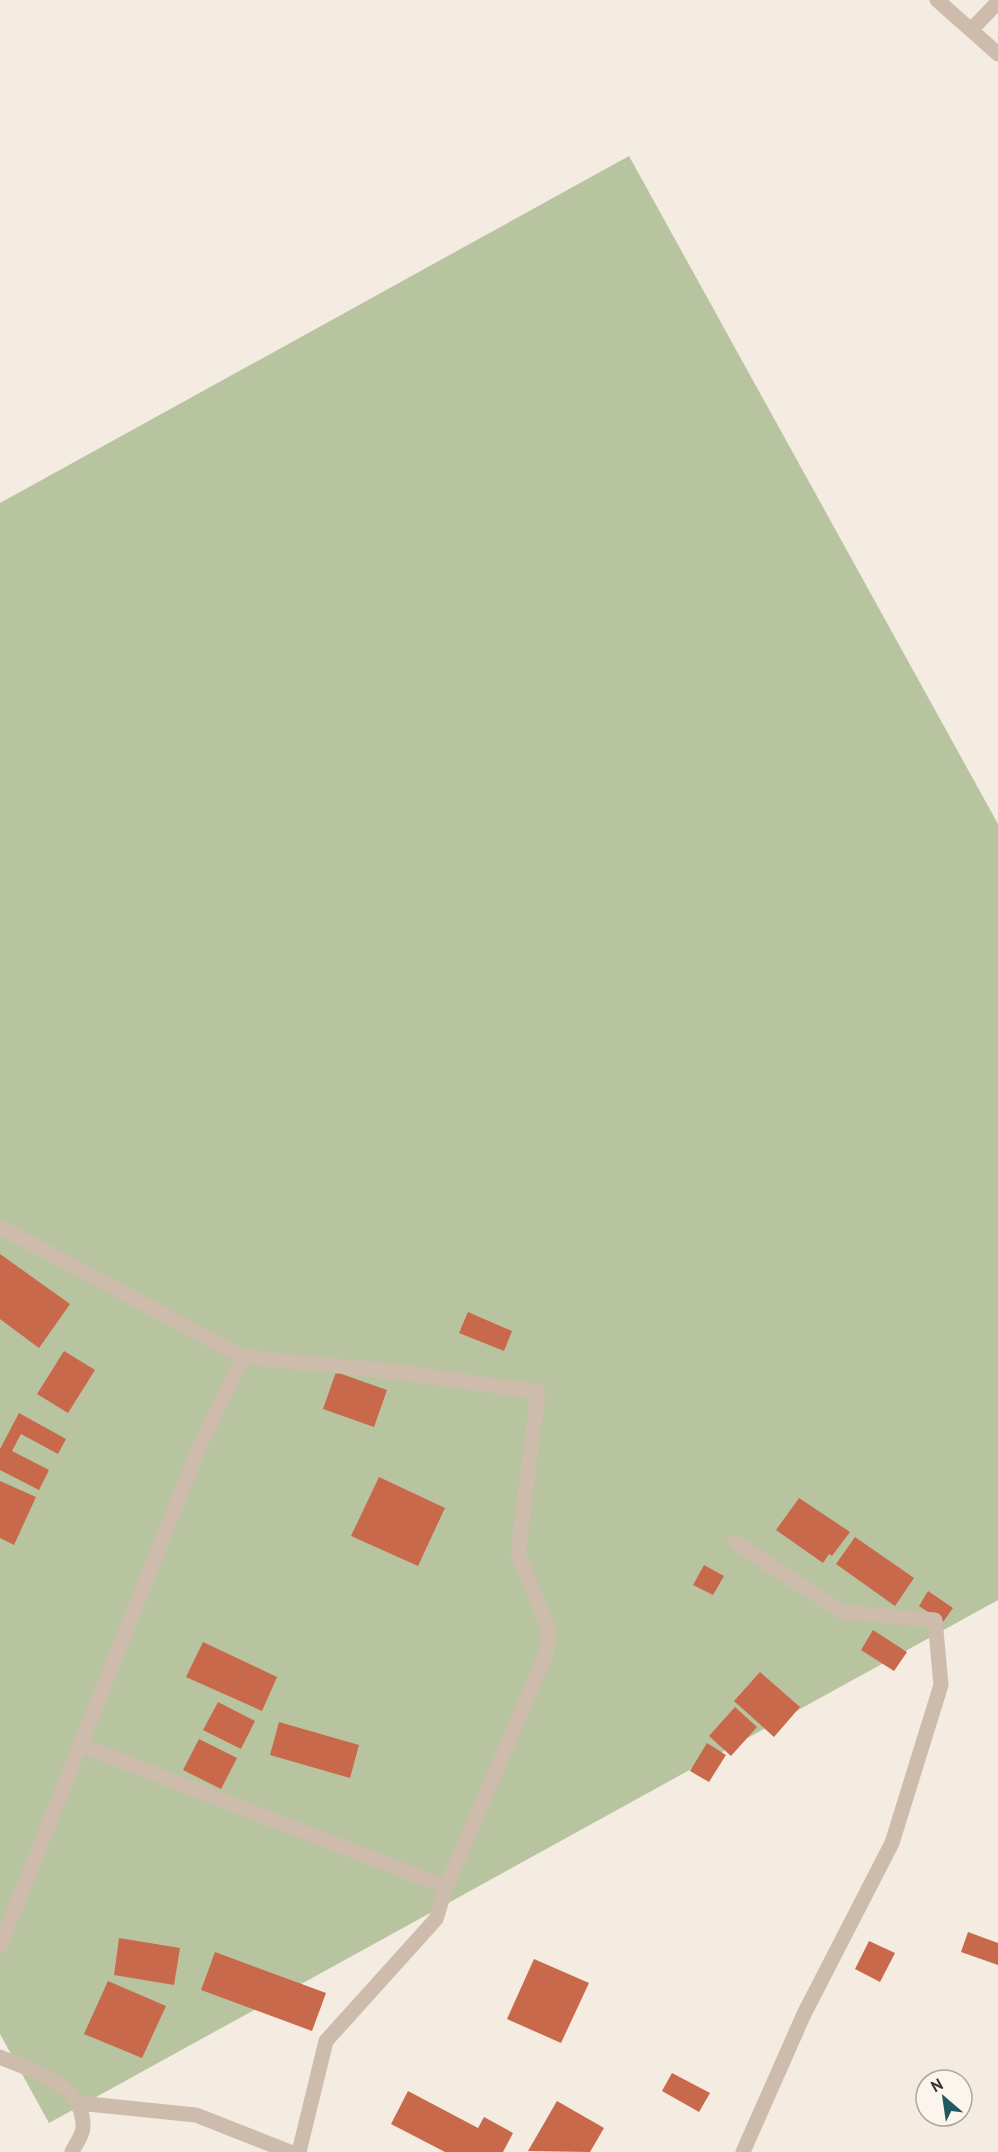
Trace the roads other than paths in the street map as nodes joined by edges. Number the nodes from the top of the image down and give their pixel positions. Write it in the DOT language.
graph roads {
  1 [pos="937,0"];
  2 [pos="998,2"];
  3 [pos="971,30"];
  4 [pos="998,54"];
  5 [pos="0,1227"];
  6 [pos="243,1357"];
  7 [pos="735,1542"];
  8 [pos="80,1745"];
  9 [pos="446,1887"];
  10 [pos="0,1946"];
  11 [pos="0,2057"];
  12 [pos="78,2103"];
  13 [pos="72,2152"];
  14 [pos="290,2152"];
  15 [pos="299,2152"];
  16 [pos="742,2152"];
  1 -- 3 [label="street"];
  2 -- 3 [label="street"];
  3 -- 4 [label="street"];
  5 -- 6 [label="street"];
  6 -- 8 [label="street"];
  6 -- 9 [label="street"];
  7 -- 16 [label="street"];
  8 -- 9 [label="street"];
  8 -- 10 [label="street"];
  9 -- 15 [label="street"];
  11 -- 12 [label="street"];
  12 -- 13 [label="street"];
  12 -- 14 [label="street"];
}
